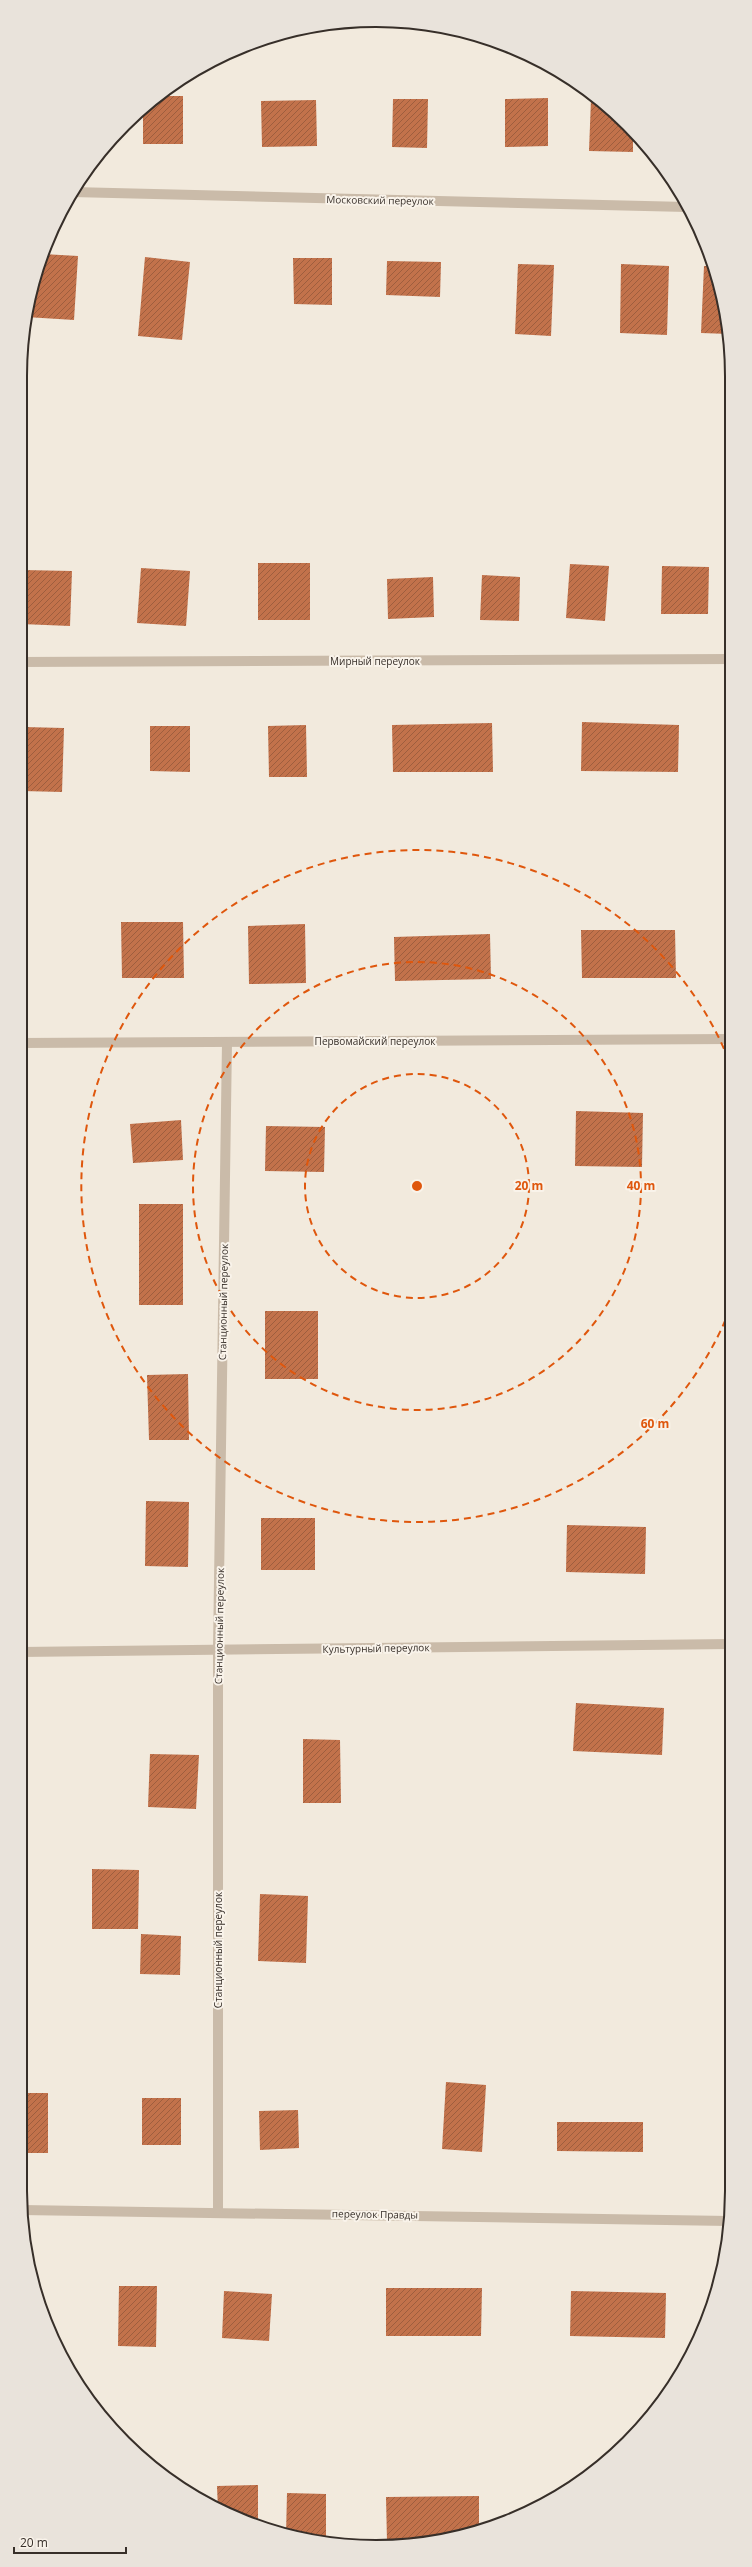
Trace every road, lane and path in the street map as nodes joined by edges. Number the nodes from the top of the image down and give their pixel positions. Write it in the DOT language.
graph roads {
  1 [pos="80,192"];
  2 [pos="681,207"];
  3 [pos="725,659"];
  4 [pos="27,662"];
  5 [pos="725,1039"];
  6 [pos="226,1042"];
  7 [pos="27,1043"];
  8 [pos="725,1644"];
  9 [pos="218,1650"];
  10 [pos="27,1652"];
  11 [pos="28,2210"];
  12 [pos="218,2211"];
  13 [pos="723,2220"];
  1 -- 2 [label="street, Московский переулок"];
  3 -- 4 [label="street, Мирный переулок"];
  5 -- 6 [label="street, Первомайский переулок"];
  6 -- 7 [label="street, Первомайский переулок"];
  6 -- 9 [label="street, Станционный переулок"];
  8 -- 9 [label="street, Культурный переулок"];
  9 -- 10 [label="street, Культурный переулок"];
  9 -- 12 [label="street, Станционный переулок"];
  11 -- 12 [label="street, переулок Правды"];
  12 -- 13 [label="street, переулок Правды"];
}
